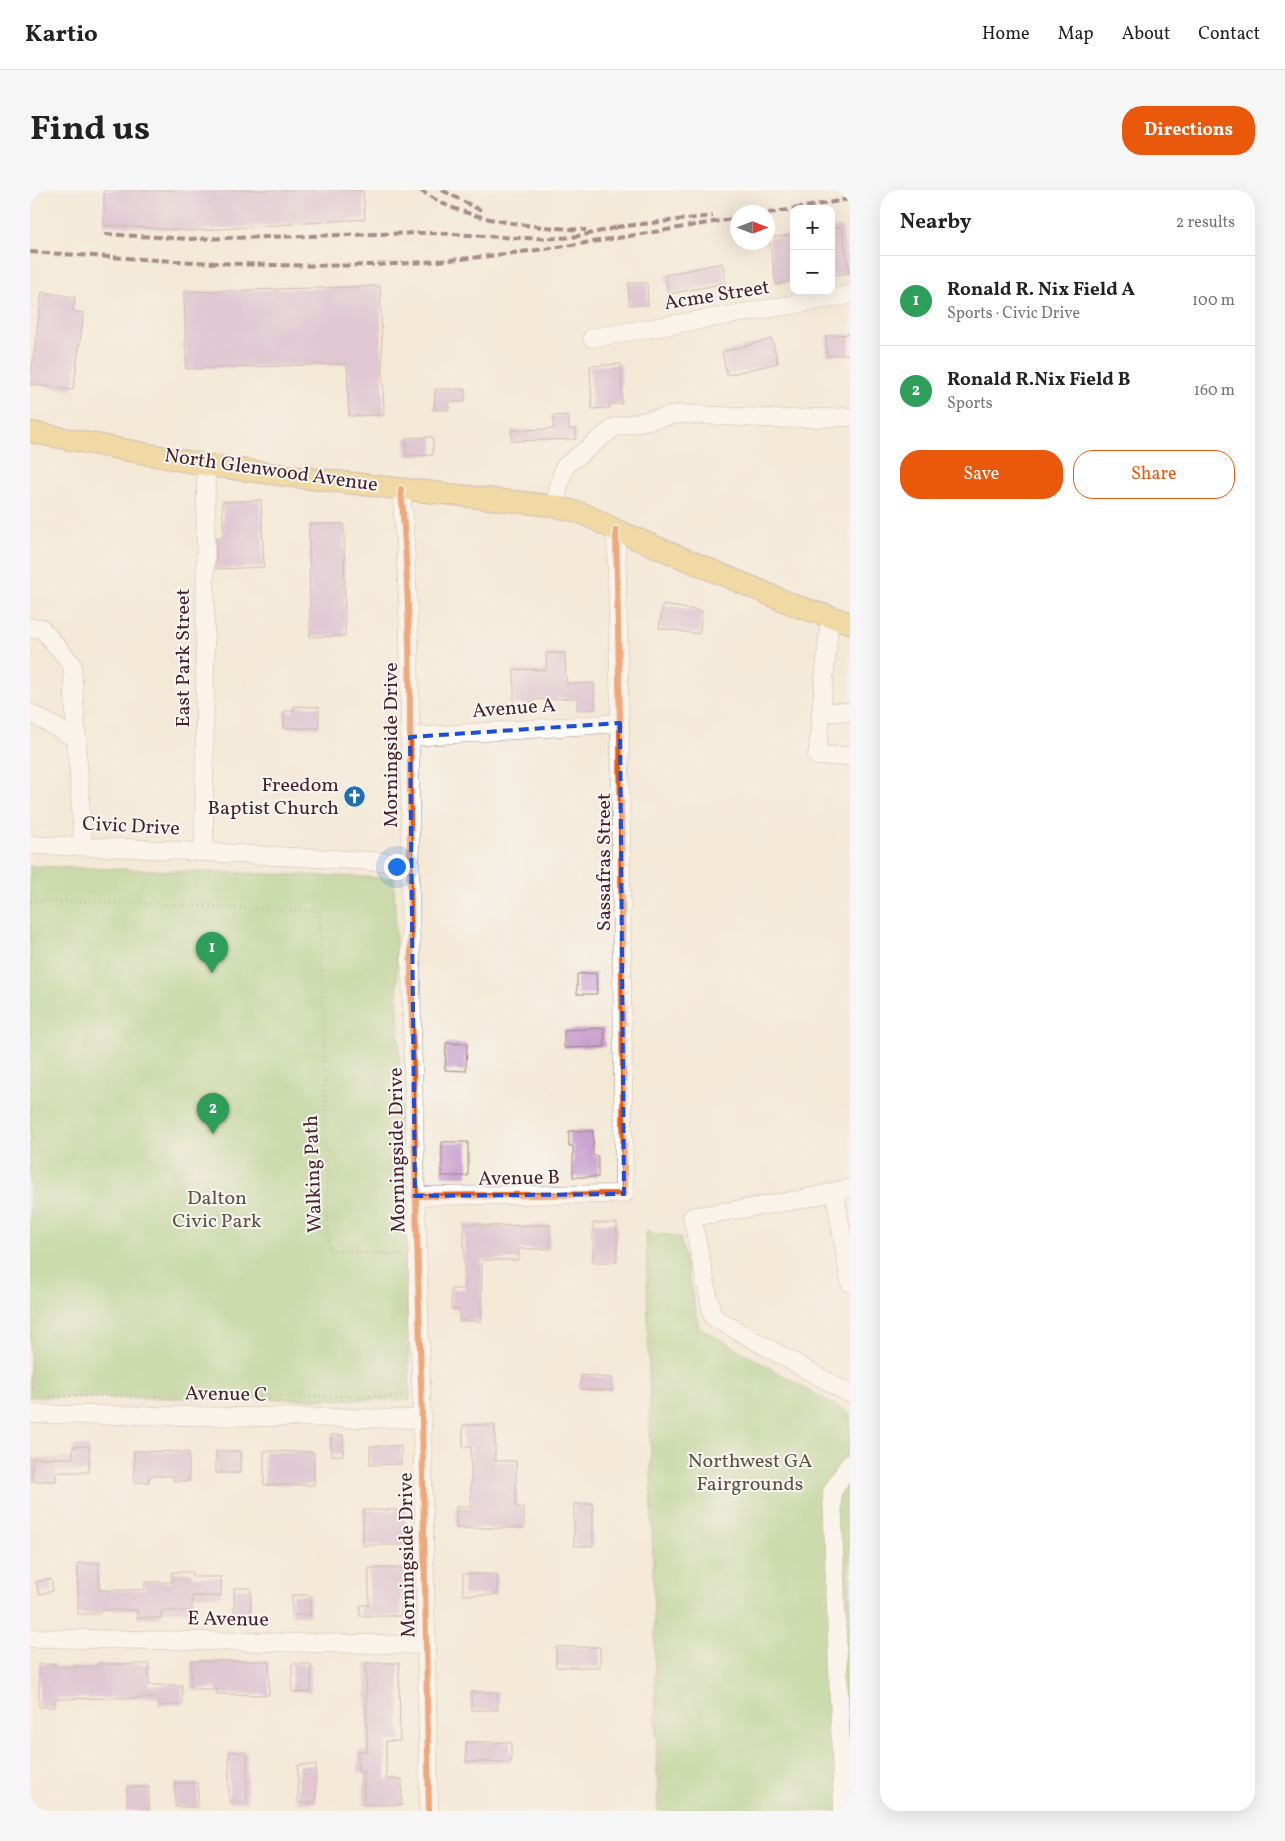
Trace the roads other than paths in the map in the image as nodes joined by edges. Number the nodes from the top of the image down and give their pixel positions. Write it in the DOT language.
graph roads {
  1 [pos="850,295"];
  2 [pos="592,338"];
  3 [pos="850,417"];
  4 [pos="30,432"];
  5 [pos="206,465"];
  6 [pos="401,489"];
  7 [pos="554,506"];
  8 [pos="616,530"];
  9 [pos="840,620"];
  10 [pos="30,628"];
  11 [pos="821,712"];
  12 [pos="850,712"];
  13 [pos="30,713"];
  14 [pos="620,724"];
  15 [pos="410,736"];
  16 [pos="78,740"];
  17 [pos="850,756"];
  18 [pos="30,845"];
  19 [pos="82,846"];
  20 [pos="204,852"];
  21 [pos="409,863"];
  22 [pos="843,1190"];
  23 [pos="624,1194"];
  24 [pos="415,1196"];
  25 [pos="850,1283"];
  26 [pos="850,1394"];
  27 [pos="30,1414"];
  28 [pos="422,1419"];
  29 [pos="850,1463"];
  30 [pos="30,1638"];
  31 [pos="426,1645"];
  32 [pos="429,1811"];
  33 [pos="843,1811"];
  1 -- 2 [label="street, Acme Street"];
  3 -- 7 [label="street"];
  4 -- 5 [label="main road, North Glenwood Avenue"];
  5 -- 6 [label="main road, North Glenwood Avenue"];
  5 -- 20 [label="street, East Park Street"];
  6 -- 7 [label="main road, North Glenwood Avenue"];
  6 -- 15 [label="street, Morningside Drive"];
  7 -- 8 [label="main road, North Glenwood Avenue"];
  8 -- 9 [label="main road, North Glenwood Avenue"];
  8 -- 14 [label="street, Sassafras Street"];
  9 -- 11 [label="street"];
  10 -- 16 [label="street"];
  11 -- 12 [label="street"];
  11 -- 17 [label="street"];
  13 -- 16 [label="street"];
  14 -- 15 [label="street, Avenue A"];
  14 -- 23 [label="street, Sassafras Street"];
  15 -- 21 [label="street, Morningside Drive"];
  16 -- 19 [label="street"];
  18 -- 19 [label="street, Civic Drive"];
  19 -- 20 [label="street, Civic Drive"];
  20 -- 21 [label="street, Civic Drive"];
  21 -- 24 [label="street, Morningside Drive"];
  22 -- 25 [label="street"];
  22 -- 26 [label="street"];
  23 -- 24 [label="street, Avenue B"];
  24 -- 28 [label="street, Morningside Drive"];
  27 -- 28 [label="street, Avenue C"];
  28 -- 31 [label="street, Morningside Drive"];
  29 -- 33 [label="street"];
  30 -- 31 [label="street, E Avenue"];
  31 -- 32 [label="street, Morningside Drive"];
}
